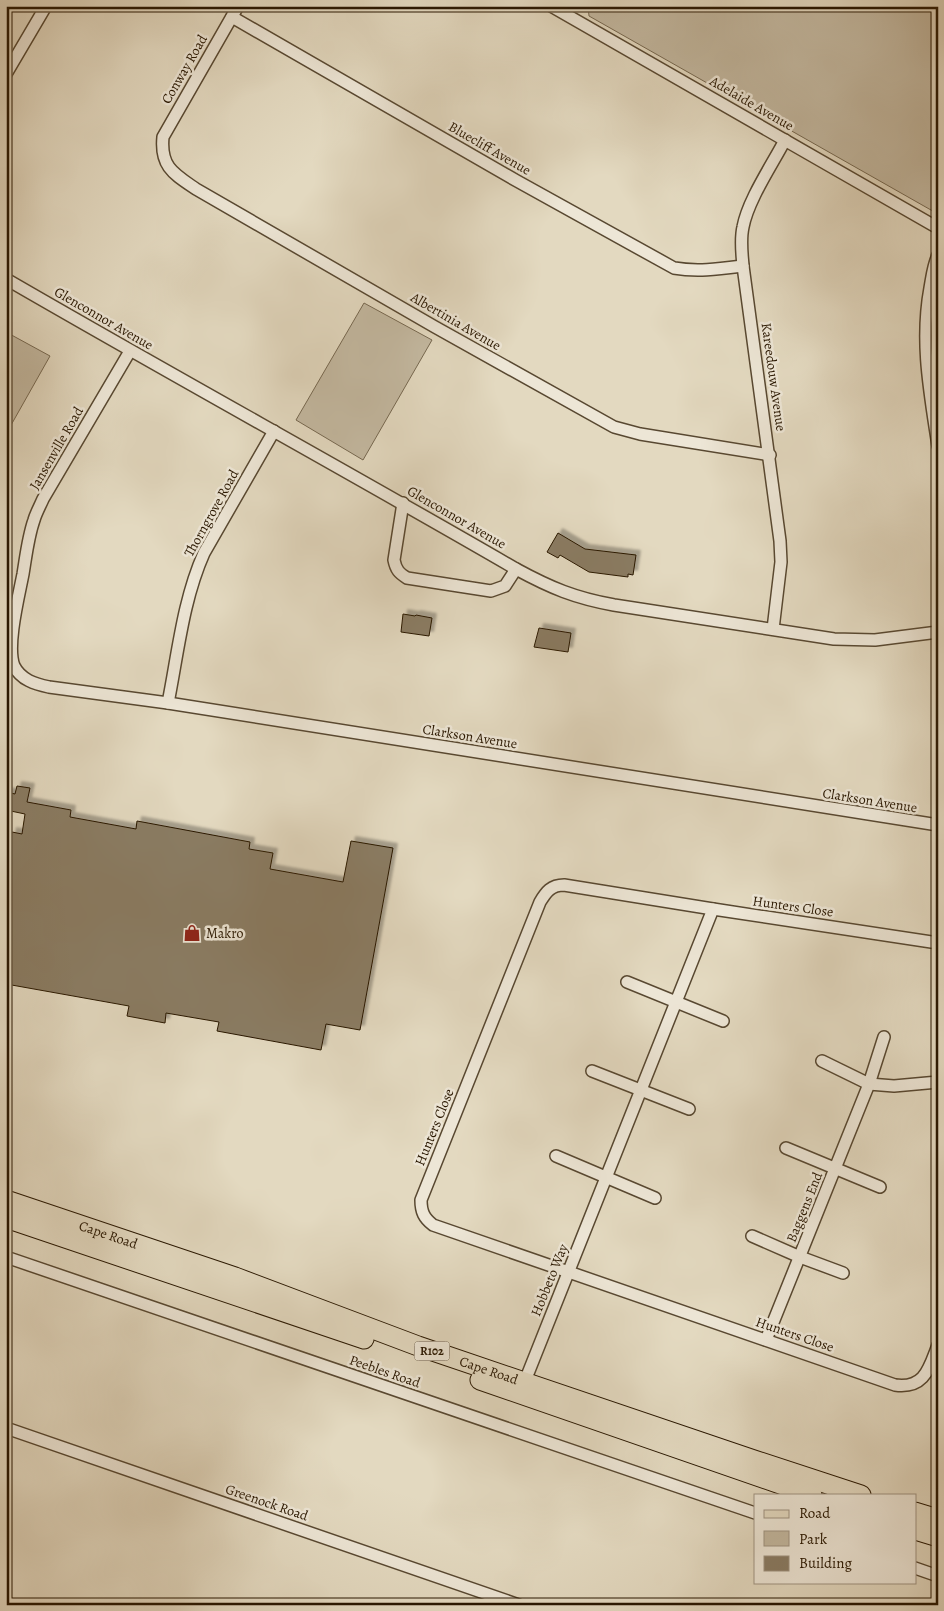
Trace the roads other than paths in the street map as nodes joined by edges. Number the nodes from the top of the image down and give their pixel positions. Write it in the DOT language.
graph roads {
  1 [pos="46,6"];
  2 [pos="551,6"];
  3 [pos="565,10"];
  4 [pos="235,11"];
  5 [pos="6,74"];
  6 [pos="786,140"];
  7 [pos="162,149"];
  8 [pos="938,228"];
  9 [pos="938,255"];
  10 [pos="743,266"];
  11 [pos="6,279"];
  12 [pos="130,351"];
  13 [pos="274,432"];
  14 [pos="938,446"];
  15 [pos="770,455"];
  16 [pos="403,503"];
  17 [pos="516,569"];
  18 [pos="773,629"];
  19 [pos="938,632"];
  20 [pos="12,656"];
  21 [pos="168,702"];
  22 [pos="938,825"];
  23 [pos="713,909"];
  24 [pos="938,943"];
  25 [pos="627,982"];
  26 [pos="676,1002"];
  27 [pos="723,1021"];
  28 [pos="884,1037"];
  29 [pos="822,1060"];
  30 [pos="592,1071"];
  31 [pos="938,1082"];
  32 [pos="869,1084"];
  33 [pos="641,1090"];
  34 [pos="689,1108"];
  35 [pos="786,1148"];
  36 [pos="556,1156"];
  37 [pos="836,1169"];
  38 [pos="606,1177"];
  39 [pos="880,1187"];
  40 [pos="655,1198"];
  41 [pos="6,1200"];
  42 [pos="6,1218"];
  43 [pos="752,1236"];
  44 [pos="6,1257"];
  45 [pos="800,1257"];
  46 [pos="568,1272"];
  47 [pos="843,1273"];
  48 [pos="766,1340"];
  49 [pos="938,1345"];
  50 [pos="522,1388"];
  51 [pos="6,1428"];
  52 [pos="809,1494"];
  53 [pos="858,1494"];
  54 [pos="916,1512"];
  55 [pos="754,1513"];
  56 [pos="938,1519"];
  57 [pos="916,1530"];
  58 [pos="938,1537"];
  59 [pos="916,1568"];
  60 [pos="938,1576"];
  61 [pos="519,1605"];
  1 -- 5 [label="street"];
  2 -- 3 [label="street, Adelaide Avenue"];
  3 -- 6 [label="street, Adelaide Avenue"];
  4 -- 7 [label="street, Conway Road"];
  4 -- 10 [label="street, Bluecliff Avenue"];
  6 -- 8 [label="street, Adelaide Avenue"];
  6 -- 10 [label="street, Kareedouw Avenue"];
  7 -- 15 [label="street, Albertinia Avenue"];
  9 -- 14 [label="street"];
  10 -- 15 [label="street, Kareedouw Avenue"];
  11 -- 12 [label="street, Glenconnor Avenue"];
  12 -- 13 [label="street, Glenconnor Avenue"];
  12 -- 20 [label="street, Jansenville Road"];
  13 -- 16 [label="street, Glenconnor Avenue"];
  13 -- 21 [label="street, Thorngrove Road"];
  15 -- 18 [label="street, Kareedouw Avenue"];
  16 -- 17 [label="street, Glenconnor Avenue"];
  16 -- 17 [label="street"];
  17 -- 18 [label="street, Glenconnor Avenue"];
  18 -- 19 [label="street, Glenconnor Avenue"];
  20 -- 21 [label="street, Clarkson Avenue"];
  21 -- 22 [label="street, Clarkson Avenue"];
  23 -- 24 [label="street, Hunters Close"];
  23 -- 26 [label="street, Hobbeto Way"];
  23 -- 46 [label="street, Hunters Close"];
  25 -- 26 [label="street"];
  26 -- 27 [label="street"];
  26 -- 33 [label="street, Hobbeto Way"];
  28 -- 32 [label="street, Baggens End"];
  29 -- 32 [label="street"];
  30 -- 33 [label="street"];
  31 -- 32 [label="street"];
  32 -- 37 [label="street, Baggens End"];
  33 -- 34 [label="street"];
  33 -- 38 [label="street, Hobbeto Way"];
  35 -- 37 [label="street"];
  36 -- 38 [label="street"];
  37 -- 39 [label="street"];
  37 -- 45 [label="street, Baggens End"];
  38 -- 40 [label="street"];
  38 -- 46 [label="street, Hobbeto Way"];
  41 -- 50 [label="main road, Cape Road / R102"];
  42 -- 50 [label="main road, Cape Road / R102"];
  43 -- 45 [label="street"];
  44 -- 55 [label="street, Peebles Road"];
  45 -- 47 [label="street"];
  45 -- 48 [label="street, Baggens End"];
  46 -- 48 [label="street, Hunters Close"];
  46 -- 50 [label="street, Hobbeto Way"];
  48 -- 49 [label="street, Hunters Close"];
  50 -- 52 [label="main road, Cape Road / R102"];
  50 -- 53 [label="main road, Cape Road / R102"];
  51 -- 61 [label="street, Greenock Road"];
  54 -- 56 [label="main road"];
  57 -- 58 [label="main road"];
  59 -- 60 [label="street"];
}
